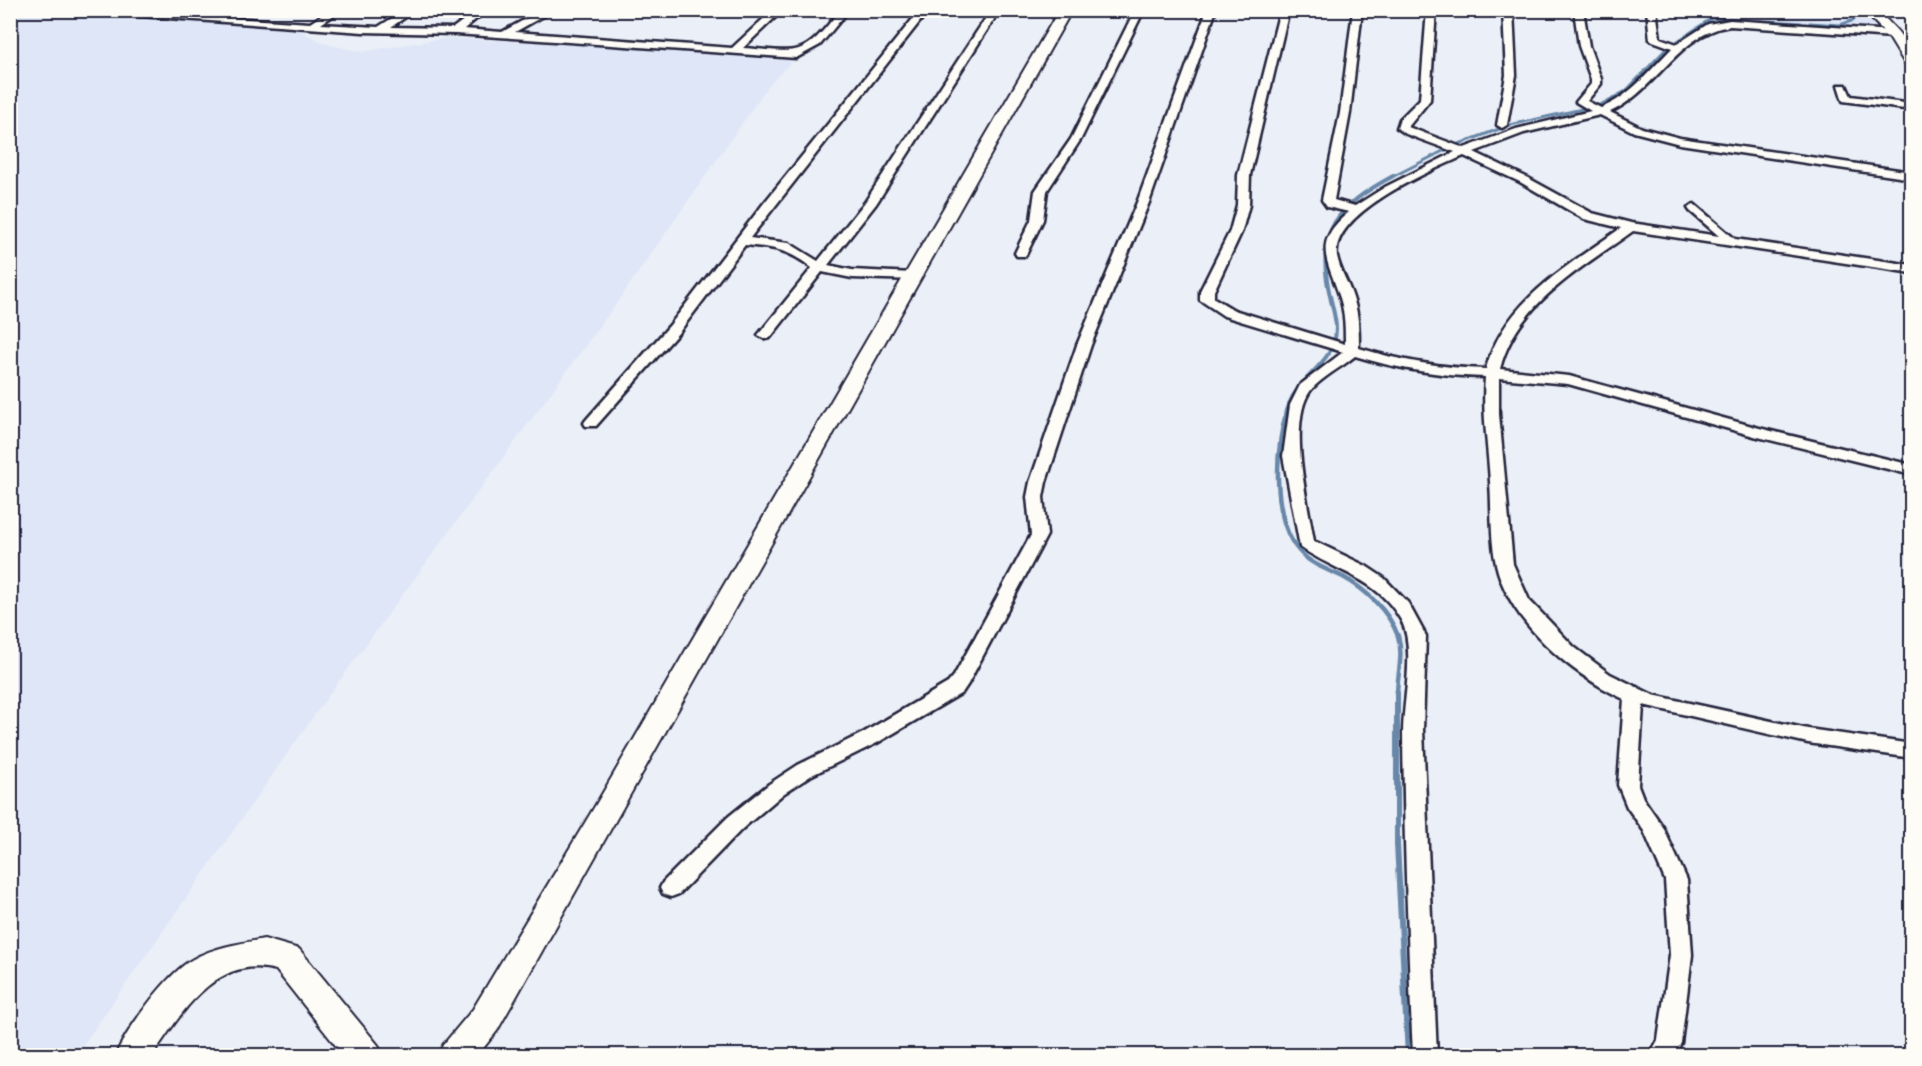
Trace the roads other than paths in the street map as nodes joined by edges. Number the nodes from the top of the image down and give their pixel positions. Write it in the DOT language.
graph roads {
  1 [pos="59,10"];
  2 [pos="188,10"];
  3 [pos="266,10"];
  4 [pos="337,10"];
  5 [pos="412,10"];
  6 [pos="483,10"];
  7 [pos="550,10"];
  8 [pos="779,10"];
  9 [pos="845,10"];
  10 [pos="925,10"];
  11 [pos="996,10"];
  12 [pos="1066,10"];
  13 [pos="1140,10"];
  14 [pos="1212,10"];
  15 [pos="1285,10"];
  16 [pos="1358,10"];
  17 [pos="1432,10"];
  18 [pos="1508,10"];
  19 [pos="1578,10"];
  20 [pos="1650,10"];
  21 [pos="1869,10"];
  22 [pos="114,12"];
  23 [pos="176,17"];
  24 [pos="252,21"];
  25 [pos="314,24"];
  26 [pos="381,28"];
  27 [pos="455,31"];
  28 [pos="1893,34"];
  29 [pos="1911,35"];
  30 [pos="501,36"];
  31 [pos="1672,46"];
  32 [pos="734,51"];
  33 [pos="1911,64"];
  34 [pos="1842,87"];
  35 [pos="1911,107"];
  36 [pos="1592,109"];
  37 [pos="1502,125"];
  38 [pos="1465,152"];
  39 [pos="1911,176"];
  40 [pos="1694,208"];
  41 [pos="1357,210"];
  42 [pos="1631,226"];
  43 [pos="742,241"];
  44 [pos="1731,241"];
  45 [pos="1021,253"];
  46 [pos="818,267"];
  47 [pos="1911,269"];
  48 [pos="913,277"];
  49 [pos="765,335"];
  50 [pos="1338,348"];
  51 [pos="1492,374"];
  52 [pos="591,423"];
  53 [pos="1911,470"];
  54 [pos="1634,696"];
  55 [pos="1911,751"];
  56 [pos="671,888"];
  57 [pos="132,1056"];
  58 [pos="366,1056"];
  59 [pos="455,1056"];
  60 [pos="1425,1056"];
  61 [pos="1661,1056"];
  1 -- 22 [label="street"];
  2 -- 23 [label="street"];
  3 -- 24 [label="street"];
  4 -- 25 [label="street"];
  5 -- 26 [label="street"];
  6 -- 27 [label="street"];
  7 -- 30 [label="street"];
  8 -- 32 [label="street"];
  9 -- 32 [label="street"];
  10 -- 43 [label="street"];
  11 -- 46 [label="street"];
  12 -- 48 [label="street"];
  13 -- 45 [label="street"];
  14 -- 56 [label="street"];
  15 -- 50 [label="street"];
  16 -- 41 [label="street"];
  17 -- 38 [label="street"];
  18 -- 37 [label="street"];
  19 -- 36 [label="street"];
  20 -- 31 [label="street"];
  21 -- 28 [label="street"];
  22 -- 23 [label="street"];
  23 -- 24 [label="street"];
  24 -- 25 [label="street"];
  25 -- 26 [label="street"];
  26 -- 27 [label="street"];
  27 -- 30 [label="street"];
  28 -- 29 [label="street"];
  28 -- 31 [label="street"];
  28 -- 33 [label="street"];
  30 -- 32 [label="street"];
  31 -- 36 [label="street"];
  34 -- 35 [label="street"];
  36 -- 38 [label="street"];
  36 -- 39 [label="street"];
  38 -- 41 [label="street"];
  38 -- 42 [label="street"];
  40 -- 44 [label="street"];
  41 -- 50 [label="street"];
  42 -- 44 [label="street"];
  42 -- 51 [label="street"];
  43 -- 46 [label="street"];
  43 -- 52 [label="street"];
  44 -- 47 [label="street"];
  46 -- 48 [label="street"];
  46 -- 49 [label="street"];
  48 -- 59 [label="street"];
  50 -- 51 [label="street"];
  50 -- 60 [label="street"];
  51 -- 53 [label="street"];
  51 -- 54 [label="street"];
  54 -- 55 [label="street"];
  54 -- 61 [label="street"];
  57 -- 58 [label="street"];
}
